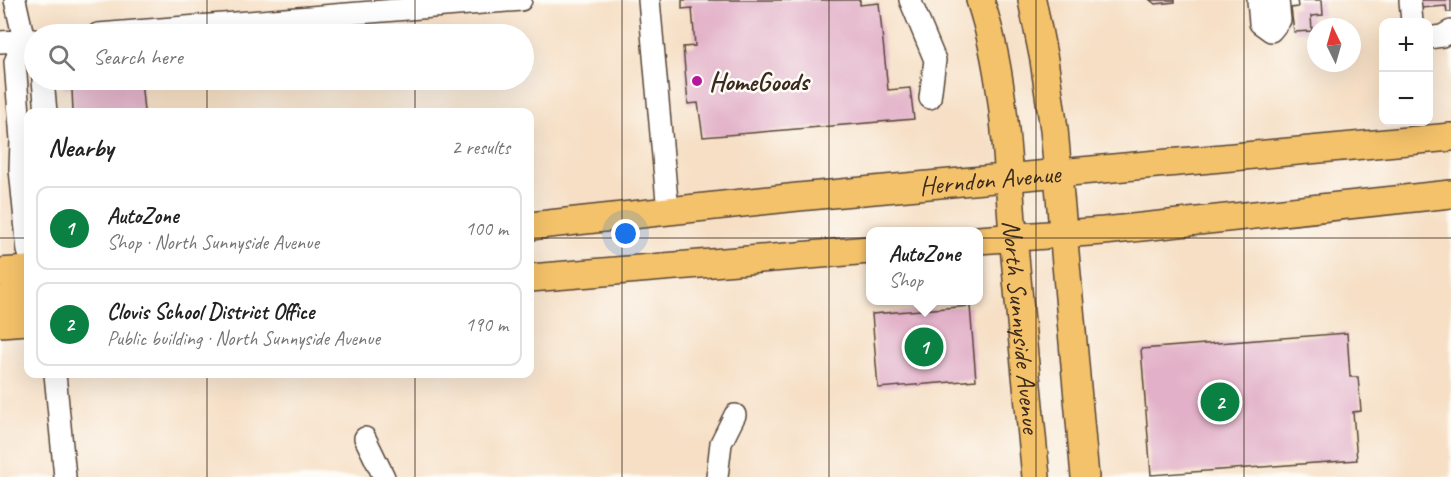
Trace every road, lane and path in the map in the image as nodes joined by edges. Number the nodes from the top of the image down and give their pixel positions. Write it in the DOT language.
graph roads {
  1 [pos="15,0"];
  2 [pos="521,0"];
  3 [pos="650,0"];
  4 [pos="910,0"];
  5 [pos="980,0"];
  6 [pos="1032,0"];
  7 [pos="1258,0"];
  8 [pos="1278,0"];
  9 [pos="1410,0"];
  10 [pos="1412,18"];
  11 [pos="222,24"];
  12 [pos="24,25"];
  13 [pos="1451,31"];
  14 [pos="1433,37"];
  15 [pos="0,42"];
  16 [pos="24,44"];
  17 [pos="24,52"];
  18 [pos="44,90"];
  19 [pos="930,98"];
  20 [pos="46,108"];
  21 [pos="1451,137"];
  22 [pos="1056,174"];
  23 [pos="1009,178"];
  24 [pos="1451,194"];
  25 [pos="24,210"];
  26 [pos="668,212"];
  27 [pos="534,226"];
  28 [pos="1062,233"];
  29 [pos="1013,237"];
  30 [pos="983,240"];
  31 [pos="866,250"];
  32 [pos="24,270"];
  33 [pos="0,272"];
  34 [pos="534,279"];
  35 [pos="24,296"];
  36 [pos="0,299"];
  37 [pos="24,321"];
  38 [pos="0,323"];
  39 [pos="55,378"];
  40 [pos="735,415"];
  41 [pos="365,438"];
  42 [pos="65,477"];
  43 [pos="384,477"];
  44 [pos="717,477"];
  45 [pos="1036,477"];
  46 [pos="1085,477"];
  1 -- 12 [label="street"];
  2 -- 11 [label="street"];
  3 -- 26 [label="street"];
  4 -- 19 [label="street"];
  5 -- 23 [label="main road, North Sunnyside Avenue"];
  6 -- 22 [label="main road, North Sunnyside Avenue"];
  7 -- 8 [label="street"];
  9 -- 10 [label="street"];
  13 -- 14 [label="street"];
  15 -- 16 [label="street"];
  17 -- 25 [label="street"];
  18 -- 20 [label="street"];
  21 -- 22 [label="main road, Herndon Avenue"];
  22 -- 23 [label="main road, Herndon Avenue"];
  22 -- 28 [label="main road, North Sunnyside Avenue"];
  23 -- 26 [label="main road, Herndon Avenue"];
  23 -- 29 [label="main road, North Sunnyside Avenue"];
  24 -- 28 [label="main road"];
  26 -- 27 [label="main road, Herndon Avenue"];
  28 -- 29 [label="main road"];
  28 -- 46 [label="main road, North Sunnyside Avenue"];
  29 -- 30 [label="main road"];
  29 -- 45 [label="main road, North Sunnyside Avenue"];
  31 -- 34 [label="main road"];
  32 -- 33 [label="main road"];
  35 -- 36 [label="main road"];
  37 -- 38 [label="main road"];
  39 -- 42 [label="street"];
  40 -- 44 [label="street"];
  41 -- 43 [label="street"];
}
